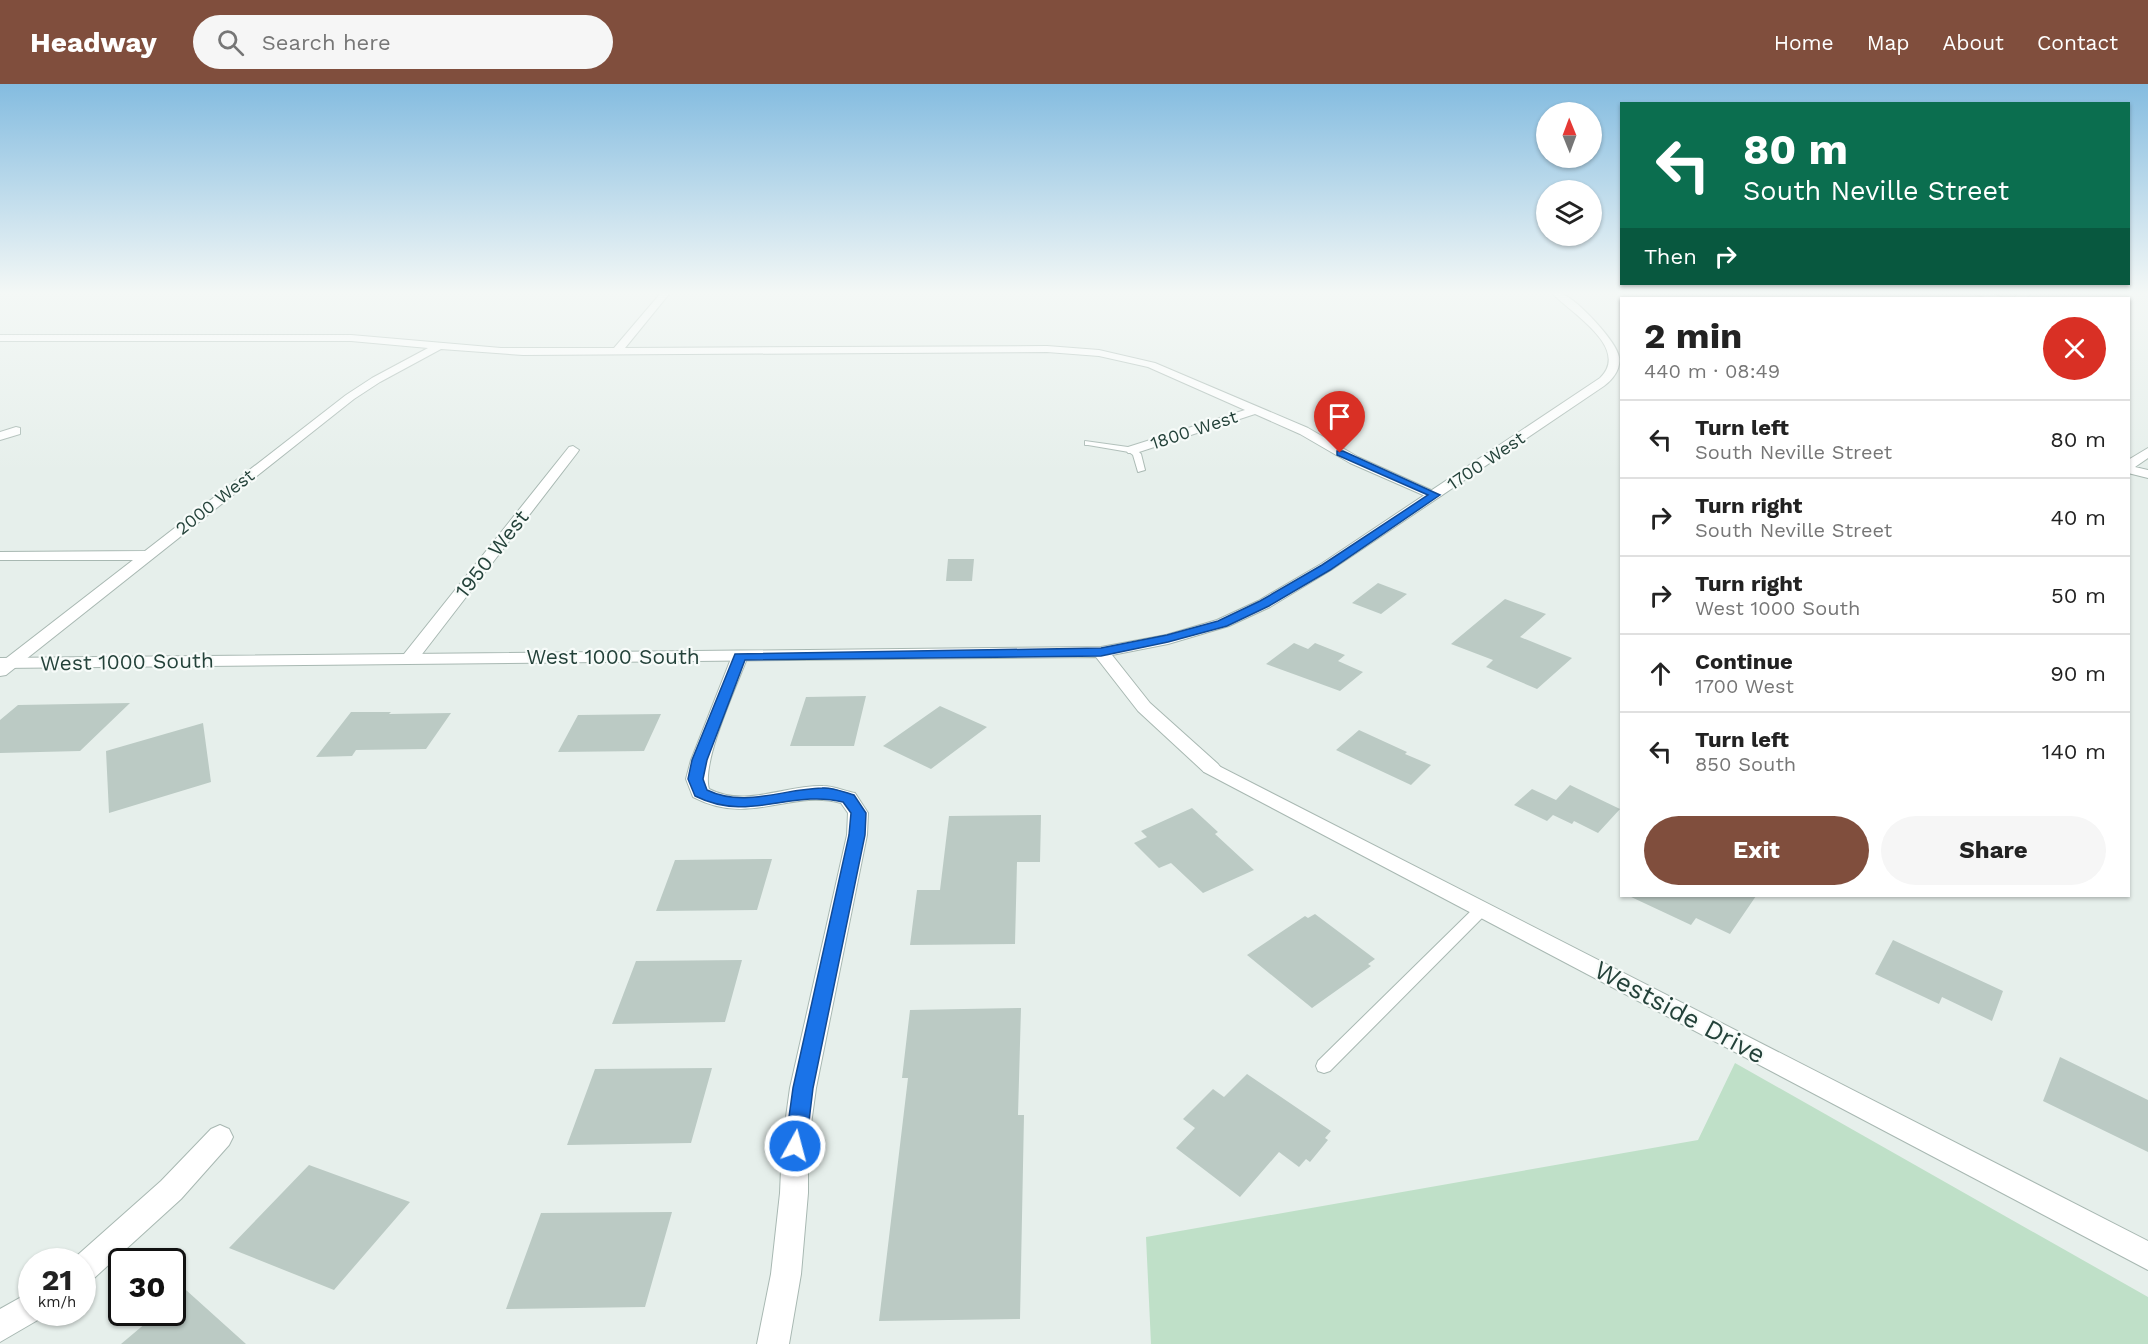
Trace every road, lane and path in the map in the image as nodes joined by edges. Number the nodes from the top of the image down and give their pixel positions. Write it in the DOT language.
graph roads {
  1 [pos="427,353"];
  2 [pos="1095,353"];
  3 [pos="1618,358"];
  4 [pos="1255,410"];
  5 [pos="16,431"];
  6 [pos="0,436"];
  7 [pos="1088,443"];
  8 [pos="573,450"];
  9 [pos="1132,450"];
  10 [pos="2148,452"];
  11 [pos="2130,466"];
  12 [pos="2130,468"];
  13 [pos="1141,470"];
  14 [pos="2148,474"];
  15 [pos="1435,495"];
  16 [pos="147,555"];
  17 [pos="0,556"];
  18 [pos="1101,652"];
  19 [pos="740,656"];
  20 [pos="410,658"];
  21 [pos="3,665"];
  22 [pos="1482,909"];
  23 [pos="1324,1066"];
  24 [pos="220,1137"];
  25 [pos="2148,1256"];
  26 [pos="96,1257"];
  27 [pos="18,1315"];
  28 [pos="0,1327"];
  29 [pos="772,1344"];
  1 -- 16 [label="street, 2000 West"];
  2 -- 4 [label="street"];
  3 -- 15 [label="street, 1700 West"];
  4 -- 9 [label="street, 1800 West"];
  4 -- 15 [label="street"];
  5 -- 6 [label="street"];
  7 -- 9 [label="lane"];
  8 -- 20 [label="street, 1950 West"];
  9 -- 13 [label="lane"];
  10 -- 11 [label="street"];
  12 -- 14 [label="street"];
  15 -- 18 [label="street, 1700 West"];
  16 -- 17 [label="street"];
  16 -- 21 [label="street, 2000 West"];
  18 -- 19 [label="street, West 1000 South"];
  18 -- 22 [label="street, Westside Drive"];
  19 -- 20 [label="street, West 1000 South"];
  19 -- 29 [label="street"];
  20 -- 21 [label="street, West 1000 South"];
  22 -- 23 [label="lane"];
  22 -- 25 [label="street, Westside Drive"];
  24 -- 26 [label="street"];
  27 -- 28 [label="street"];
}
